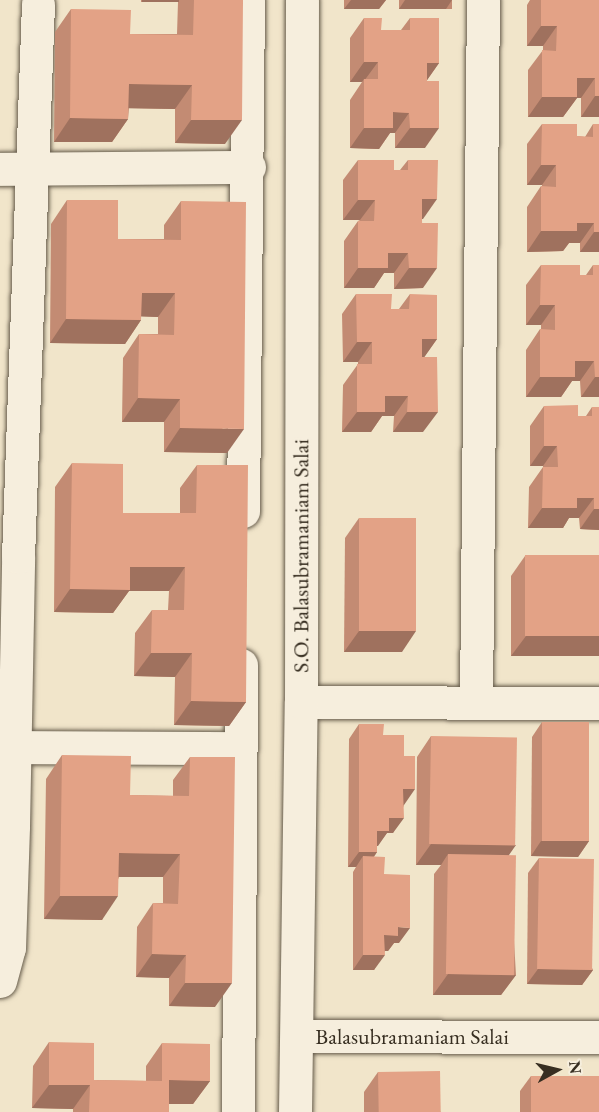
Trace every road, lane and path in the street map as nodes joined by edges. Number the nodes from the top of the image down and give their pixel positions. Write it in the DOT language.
graph roads {
  1 [pos="248,0"];
  2 [pos="302,0"];
  3 [pos="483,0"];
  4 [pos="38,4"];
  5 [pos="249,167"];
  6 [pos="0,169"];
  7 [pos="34,169"];
  8 [pos="242,546"];
  9 [pos="9,557"];
  10 [pos="241,629"];
  11 [pos="476,701"];
  12 [pos="301,702"];
  13 [pos="599,703"];
  14 [pos="14,747"];
  15 [pos="239,748"];
  16 [pos="0,981"];
  17 [pos="297,1036"];
  18 [pos="599,1037"];
  19 [pos="238,1112"];
  20 [pos="295,1112"];
  1 -- 5 [label="street"];
  2 -- 12 [label="street, S.O. Balasubramaniam Salai"];
  3 -- 11 [label="street"];
  4 -- 7 [label="street"];
  5 -- 7 [label="street"];
  5 -- 8 [label="street"];
  6 -- 7 [label="street"];
  7 -- 9 [label="street"];
  9 -- 14 [label="street"];
  10 -- 15 [label="street"];
  11 -- 12 [label="street"];
  11 -- 13 [label="street"];
  12 -- 17 [label="street, S.O. Balasubramaniam Salai"];
  14 -- 15 [label="street"];
  14 -- 16 [label="street"];
  15 -- 19 [label="street"];
  17 -- 18 [label="street, Balasubramaniam Salai"];
  17 -- 20 [label="street, S.O. Balasubramaniam Salai"];
}
